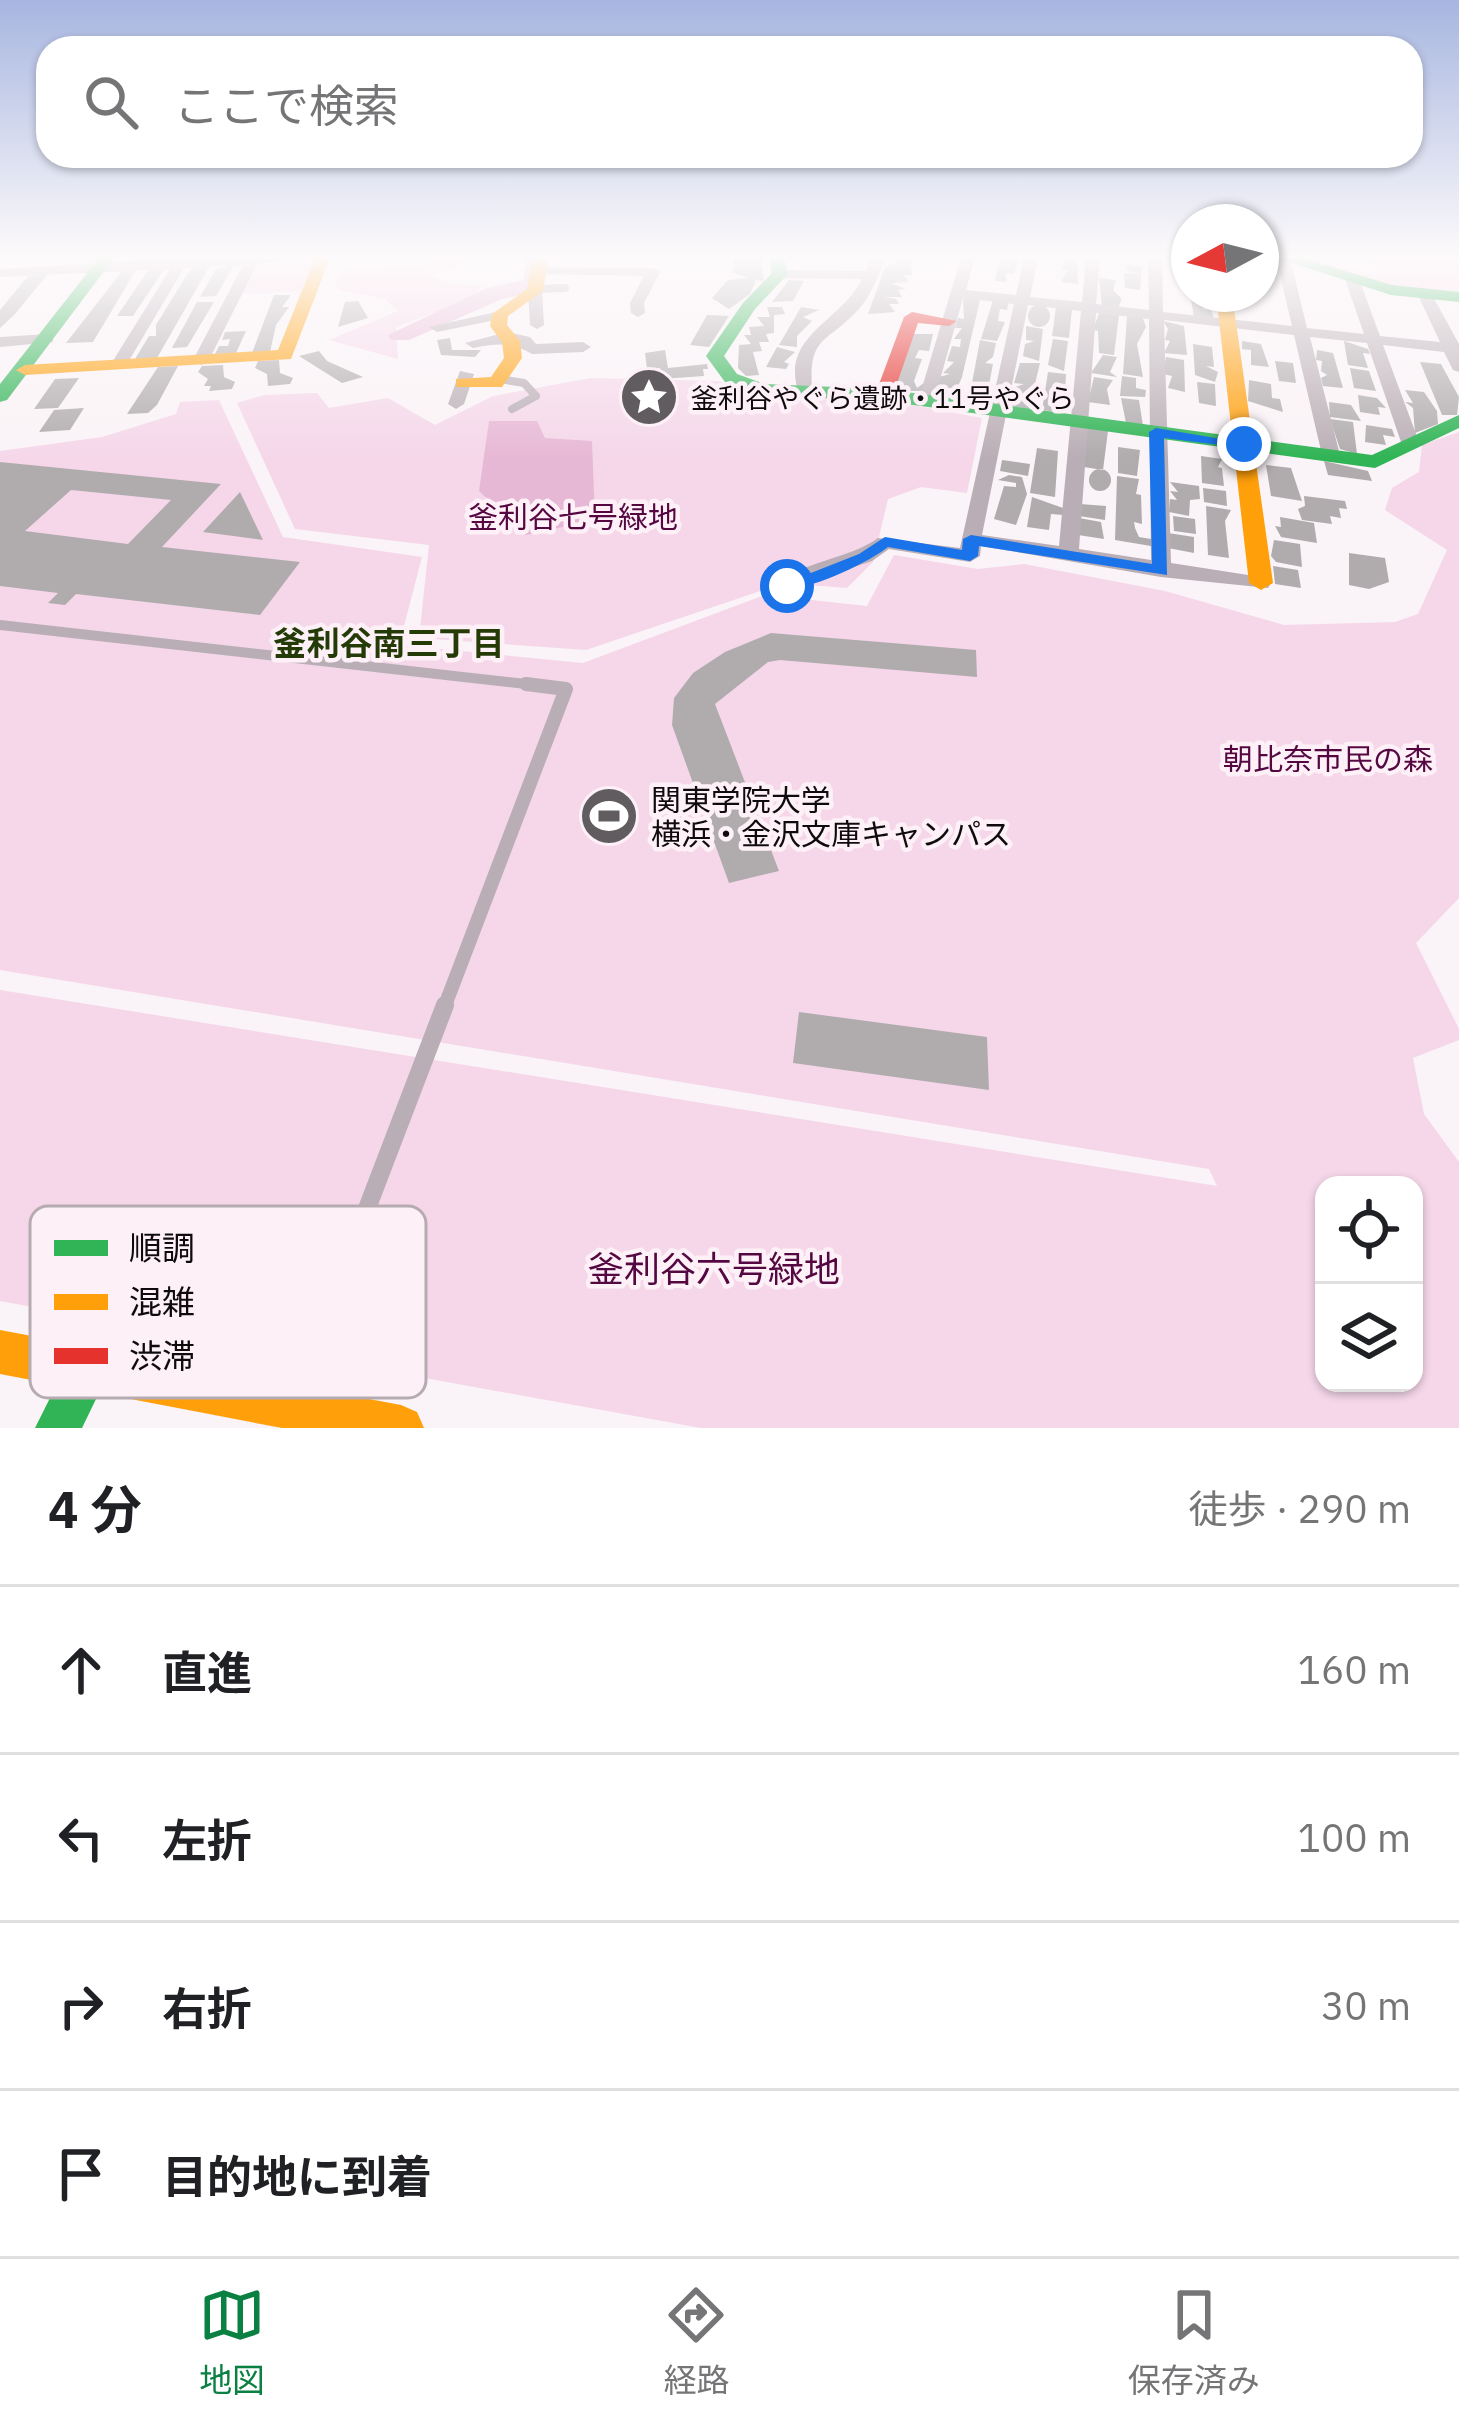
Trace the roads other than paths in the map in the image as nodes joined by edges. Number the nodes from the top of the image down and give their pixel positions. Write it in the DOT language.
graph roads {
  1 [pos="59,325"];
  2 [pos="142,325"];
  3 [pos="220,325"];
  4 [pos="297,325"];
  5 [pos="521,325"];
  6 [pos="735,325"];
  7 [pos="828,325"];
  8 [pos="909,325"];
  9 [pos="948,325"];
  10 [pos="1017,325"];
  11 [pos="1087,325"];
  12 [pos="1155,325"];
  13 [pos="1228,325"];
  14 [pos="1241,325"];
  15 [pos="1300,325"];
  16 [pos="1368,325"];
  17 [pos="436,327"];
  18 [pos="1302,332"];
  19 [pos="48,339"];
  20 [pos="1373,340"];
  21 [pos="0,342"];
  22 [pos="473,343"];
  23 [pos="583,346"];
  24 [pos="510,347"];
  25 [pos="1455,349"];
  26 [pos="202,360"];
  27 [pos="118,364"];
  28 [pos="1459,367"];
  29 [pos="25,370"];
  30 [pos="461,387"];
  31 [pos="804,388"];
  32 [pos="884,395"];
  33 [pos="0,396"];
  34 [pos="926,401"];
  35 [pos="512,409"];
  36 [pos="1000,411"];
  37 [pos="1459,421"];
  38 [pos="1079,422"];
  39 [pos="1156,432"];
  40 [pos="1410,442"];
  41 [pos="1244,444"];
  42 [pos="1330,455"];
  43 [pos="971,539"];
  44 [pos="1068,556"];
  45 [pos="1161,571"];
  46 [pos="1261,583"];
  47 [pos="788,605"];
  48 [pos="0,625"];
  49 [pos="368,1206"];
  50 [pos="0,1352"];
  51 [pos="30,1357"];
  52 [pos="74,1398"];
  53 [pos="248,1398"];
  54 [pos="294,1398"];
  55 [pos="291,1406"];
  56 [pos="58,1428"];
  57 [pos="401,1428"];
  1 -- 19 [label="street"];
  2 -- 27 [label="street"];
  3 -- 26 [label="street"];
  4 -- 26 [label="street"];
  5 -- 24 [label="street"];
  6 -- 31 [label="street"];
  7 -- 31 [label="street"];
  8 -- 32 [label="street"];
  9 -- 34 [label="street"];
  10 -- 36 [label="street"];
  11 -- 38 [label="street"];
  12 -- 39 [label="street"];
  13 -- 41 [label="street"];
  14 -- 18 [label="street"];
  15 -- 18 [label="street"];
  16 -- 20 [label="street"];
  17 -- 24 [label="street"];
  18 -- 20 [label="street"];
  18 -- 42 [label="street"];
  19 -- 21 [label="street"];
  19 -- 29 [label="street"];
  20 -- 25 [label="street"];
  20 -- 40 [label="street"];
  22 -- 24 [label="street"];
  23 -- 24 [label="street"];
  24 -- 30 [label="street"];
  24 -- 35 [label="lane"];
  25 -- 28 [label="street"];
  26 -- 27 [label="street"];
  27 -- 29 [label="street"];
  29 -- 33 [label="street"];
  31 -- 32 [label="street"];
  32 -- 34 [label="street"];
  34 -- 36 [label="street"];
  36 -- 38 [label="street"];
  36 -- 43 [label="street"];
  37 -- 40 [label="street"];
  38 -- 39 [label="street"];
  38 -- 44 [label="street"];
  39 -- 41 [label="street"];
  39 -- 45 [label="street"];
  40 -- 42 [label="street"];
  41 -- 42 [label="street"];
  41 -- 46 [label="street"];
  43 -- 44 [label="street"];
  43 -- 47 [label="street"];
  44 -- 45 [label="street"];
  45 -- 46 [label="street"];
  48 -- 49 [label="lane"];
  50 -- 51 [label="street"];
  52 -- 56 [label="street"];
  53 -- 55 [label="street"];
  54 -- 55 [label="lane"];
  55 -- 57 [label="street"];
}
